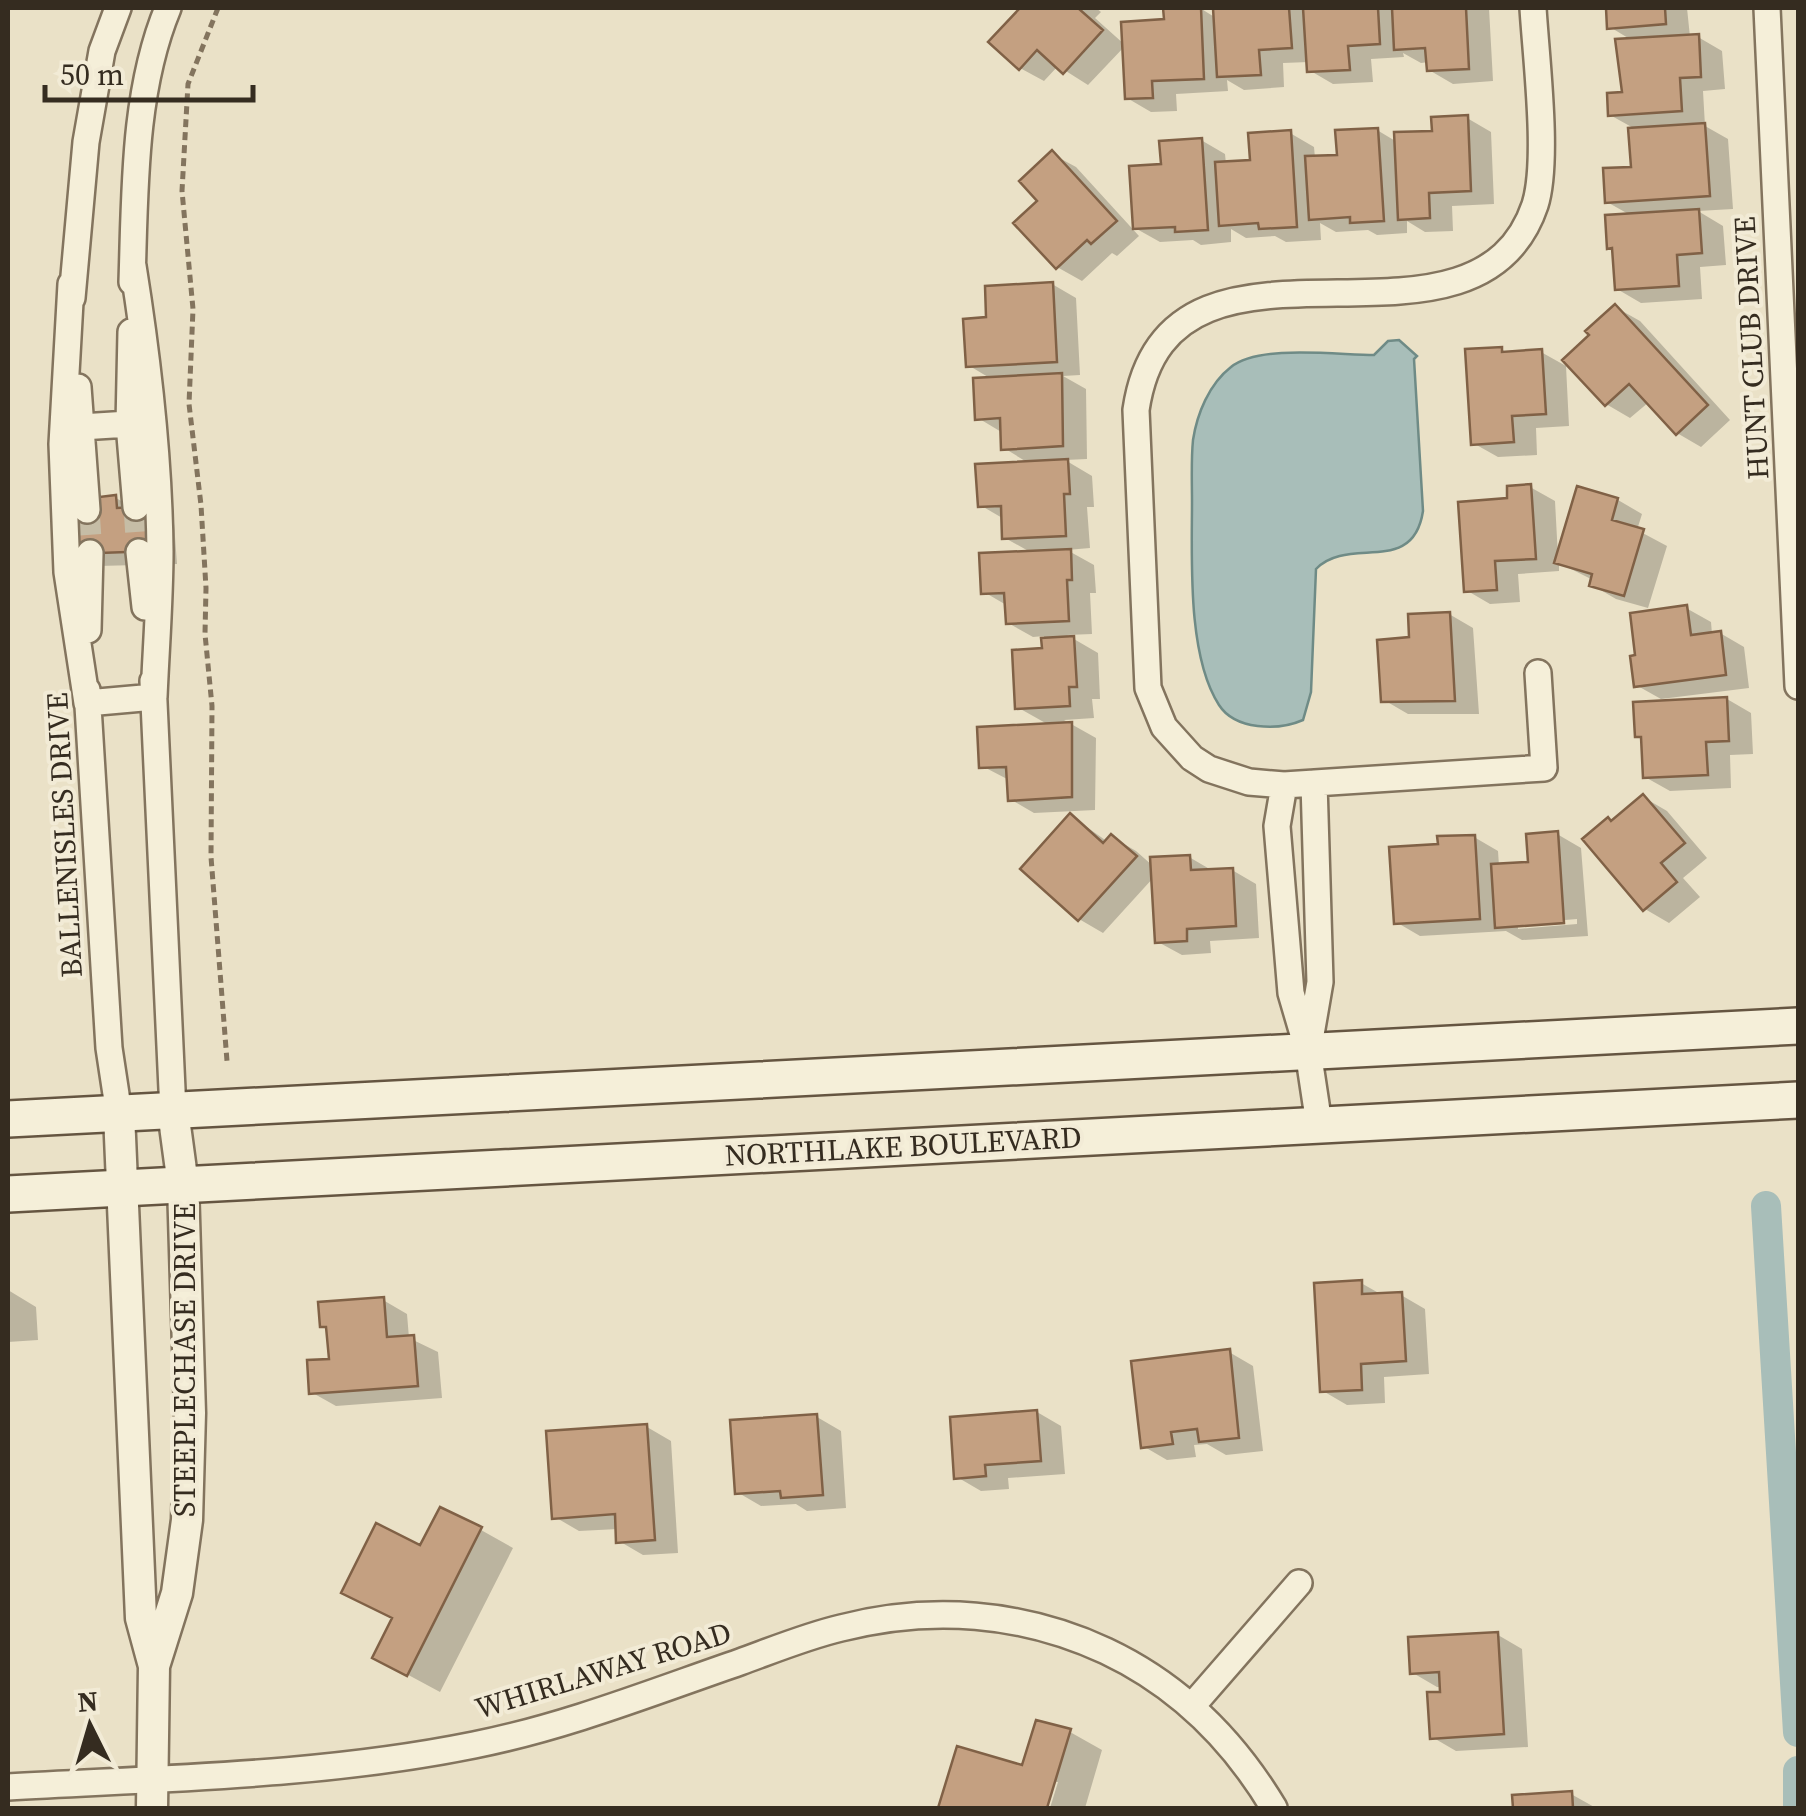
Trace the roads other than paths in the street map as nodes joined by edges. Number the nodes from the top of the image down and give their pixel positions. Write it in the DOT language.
graph roads {
  1 [pos="118,8"];
  2 [pos="168,8"];
  3 [pos="1533,8"];
  4 [pos="1768,8"];
  5 [pos="133,266"];
  6 [pos="71,284"];
  7 [pos="129,424"];
  8 [pos="81,427"];
  9 [pos="136,507"];
  10 [pos="87,510"];
  11 [pos="90,552"];
  12 [pos="139,552"];
  13 [pos="1538,674"];
  14 [pos="1798,686"];
  15 [pos="154,698"];
  16 [pos="87,703"];
  17 [pos="1314,783"];
  18 [pos="1284,785"];
  19 [pos="1798,1026"];
  20 [pos="1308,1051"];
  21 [pos="1798,1100"];
  22 [pos="173,1111"];
  23 [pos="120,1114"];
  24 [pos="8,1119"];
  25 [pos="1320,1124"];
  26 [pos="182,1184"];
  27 [pos="125,1188"];
  28 [pos="8,1194"];
  29 [pos="1299,1583"];
  30 [pos="154,1666"];
  31 [pos="1192,1706"];
  32 [pos="8,1787"];
  33 [pos="152,1794"];
  34 [pos="1274,1808"];
  1 -- 6 [label="street"];
  2 -- 5 [label="street"];
  3 -- 18 [label="street"];
  4 -- 14 [label="street, HUNT CLUB DRIVE"];
  5 -- 7 [label="street"];
  5 -- 15 [label="street"];
  6 -- 8 [label="street"];
  6 -- 16 [label="street"];
  7 -- 8 [label="street"];
  7 -- 9 [label="street"];
  8 -- 10 [label="street"];
  11 -- 16 [label="street, BALLENISLES DRIVE"];
  12 -- 15 [label="street"];
  13 -- 17 [label="street"];
  15 -- 16 [label="street"];
  15 -- 22 [label="street"];
  16 -- 23 [label="street, BALLENISLES DRIVE"];
  17 -- 18 [label="street"];
  17 -- 20 [label="street"];
  18 -- 20 [label="street"];
  19 -- 20 [label="main road"];
  20 -- 22 [label="main road"];
  20 -- 25 [label="street"];
  21 -- 25 [label="main road, NORTHLAKE BOULEVARD"];
  22 -- 23 [label="main road"];
  22 -- 26 [label="street, STEEPLECHASE DRIVE"];
  23 -- 24 [label="main road"];
  23 -- 27 [label="street, STEEPLECHASE DRIVE"];
  25 -- 26 [label="main road, NORTHLAKE BOULEVARD"];
  26 -- 27 [label="main road, NORTHLAKE BOULEVARD"];
  26 -- 30 [label="street, STEEPLECHASE DRIVE"];
  27 -- 28 [label="main road, NORTHLAKE BOULEVARD"];
  27 -- 30 [label="street, STEEPLECHASE DRIVE"];
  29 -- 31 [label="street"];
  30 -- 33 [label="street, STEEPLECHASE DRIVE"];
  31 -- 33 [label="street, WHIRLAWAY ROAD"];
  31 -- 34 [label="street, WHIRLAWAY ROAD"];
  32 -- 33 [label="street, WHIRLAWAY ROAD"];
}
